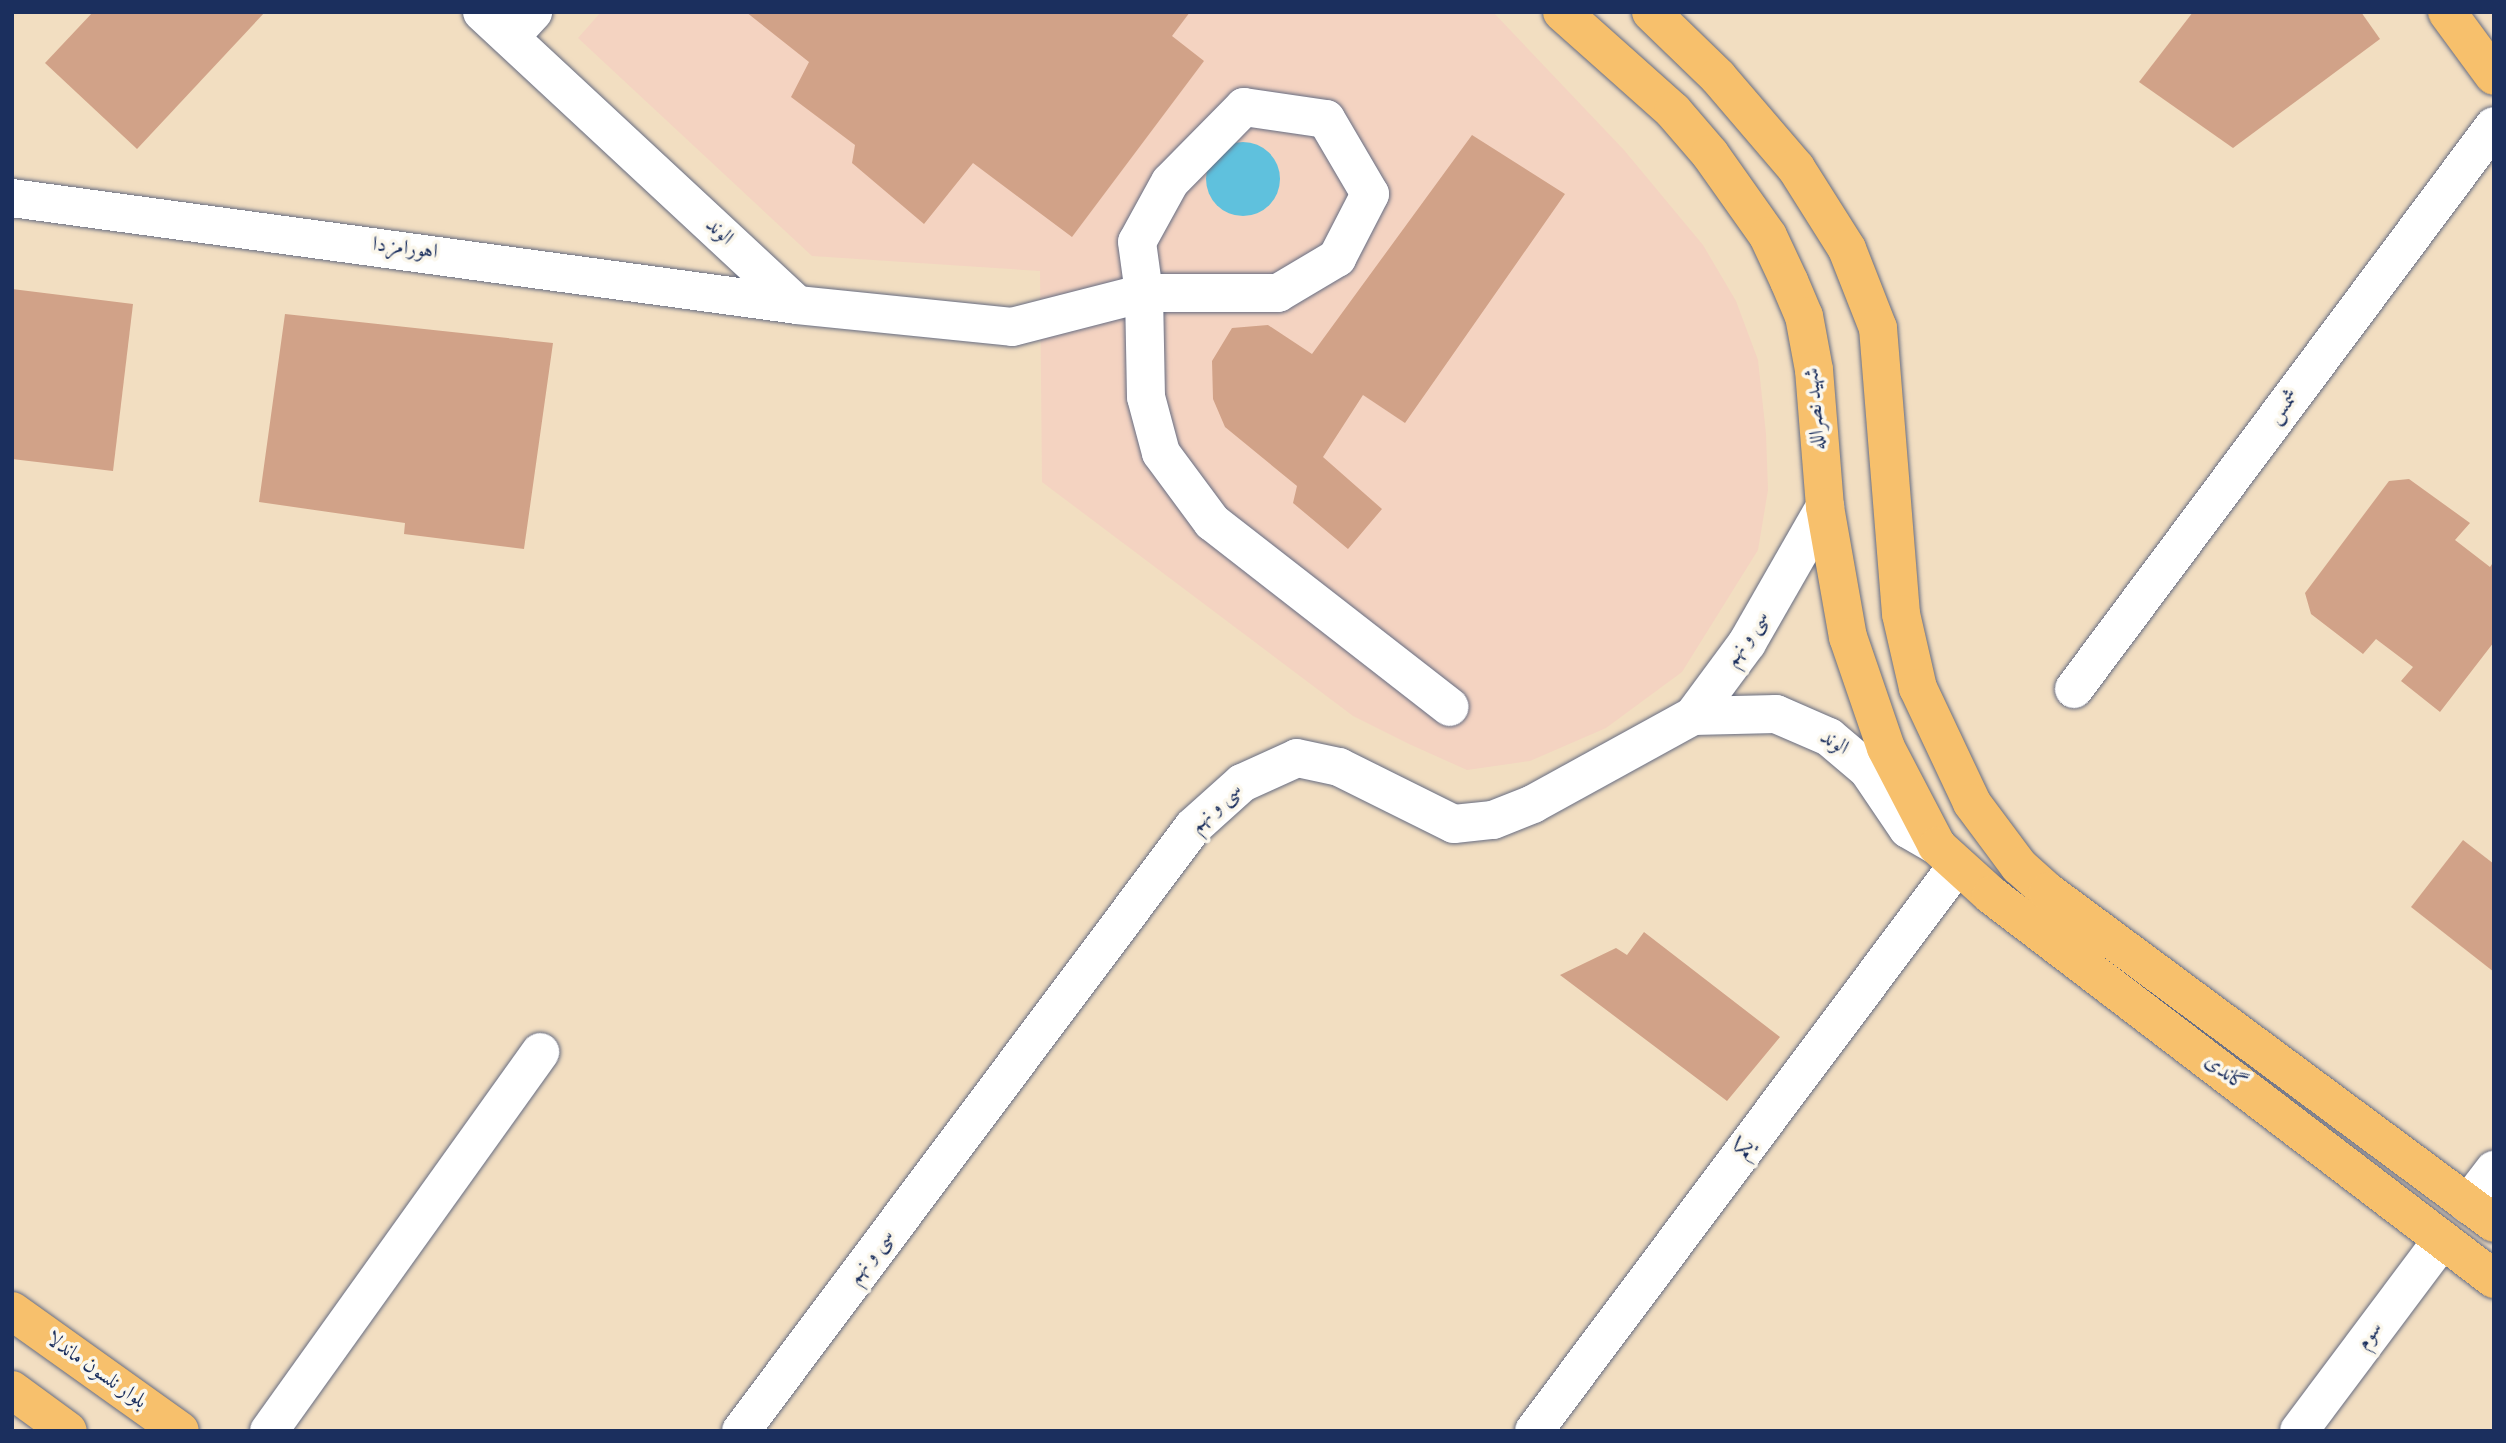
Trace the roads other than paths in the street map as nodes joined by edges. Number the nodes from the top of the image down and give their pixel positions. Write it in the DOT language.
graph roads {
  1 [pos="482,12"];
  2 [pos="1562,12"];
  3 [pos="1651,12"];
  4 [pos="2447,12"];
  5 [pos="521,25"];
  6 [pos="2494,76"];
  7 [pos="2494,126"];
  8 [pos="12,198"];
  9 [pos="1144,293"];
  10 [pos="797,305"];
  11 [pos="1825,507"];
  12 [pos="2074,689"];
  13 [pos="1450,707"];
  14 [pos="1693,716"];
  15 [pos="1994,833"];
  16 [pos="1946,857"];
  17 [pos="540,1052"];
  18 [pos="2494,1170"];
  19 [pos="2481,1214"];
  20 [pos="2441,1241"];
  21 [pos="2494,1279"];
  22 [pos="12,1311"];
  23 [pos="12,1390"];
  24 [pos="68,1431"];
  25 [pos="180,1431"];
  26 [pos="269,1431"];
  27 [pos="741,1431"];
  28 [pos="1534,1431"];
  29 [pos="2299,1431"];
  1 -- 5 [label="street, الوند"];
  2 -- 11 [label="main road, شهید نصرالله"];
  3 -- 15 [label="main road"];
  4 -- 6 [label="main road"];
  5 -- 10 [label="street, الوند"];
  7 -- 12 [label="street, شمس"];
  8 -- 10 [label="street, اهورامزدا"];
  9 -- 9 [label="street"];
  9 -- 10 [label="street"];
  9 -- 13 [label="street"];
  11 -- 14 [label="street, سی و نهم"];
  11 -- 16 [label="main road, شهید نصرالله"];
  14 -- 16 [label="street, الوند"];
  14 -- 27 [label="street, سی و نهم"];
  15 -- 16 [label="main road"];
  15 -- 19 [label="main road, گاندی"];
  16 -- 20 [label="main road, گاندی"];
  16 -- 28 [label="street, یکم"];
  17 -- 26 [label="street"];
  18 -- 19 [label="street"];
  19 -- 20 [label="main road"];
  20 -- 21 [label="main road, گاندی"];
  20 -- 29 [label="street, سوم"];
  22 -- 25 [label="main road, بلوار نلسون ماندلا"];
  23 -- 24 [label="main road"];
}
